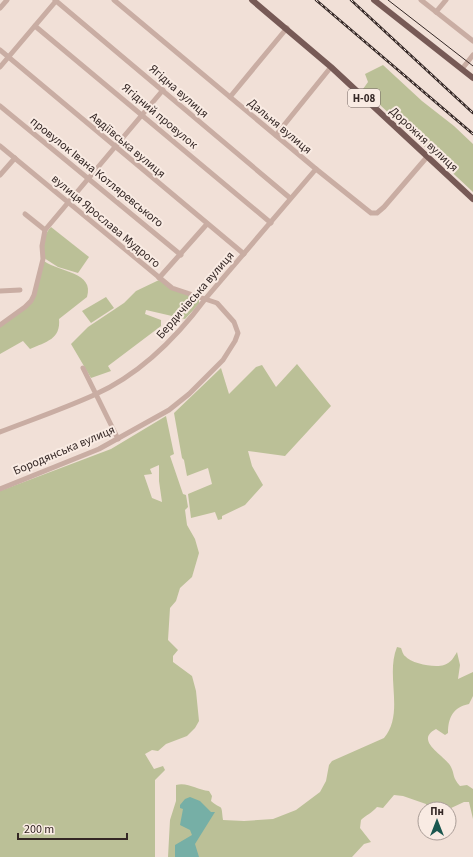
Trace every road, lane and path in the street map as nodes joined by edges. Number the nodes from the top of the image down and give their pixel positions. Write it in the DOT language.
graph roads {
  1 [pos="7,0"];
  2 [pos="114,0"];
  3 [pos="252,0"];
  4 [pos="374,0"];
  5 [pos="421,0"];
  6 [pos="446,0"];
  7 [pos="55,1"];
  8 [pos="0,8"];
  9 [pos="436,12"];
  10 [pos="36,26"];
  11 [pos="287,28"];
  12 [pos="473,41"];
  13 [pos="0,50"];
  14 [pos="473,55"];
  15 [pos="9,58"];
  16 [pos="0,67"];
  17 [pos="331,67"];
  18 [pos="462,69"];
  19 [pos="473,78"];
  20 [pos="164,90"];
  21 [pos="230,97"];
  22 [pos="0,106"];
  23 [pos="143,114"];
  24 [pos="276,135"];
  25 [pos="0,146"];
  26 [pos="115,147"];
  27 [pos="427,157"];
  28 [pos="15,158"];
  29 [pos="316,169"];
  30 [pos="0,175"];
  31 [pos="89,178"];
  32 [pos="290,198"];
  33 [pos="473,199"];
  34 [pos="67,202"];
  35 [pos="25,214"];
  36 [pos="271,223"];
  37 [pos="208,224"];
  38 [pos="45,230"];
  39 [pos="244,254"];
  40 [pos="181,255"];
  41 [pos="159,278"];
  42 [pos="20,290"];
  43 [pos="0,291"];
  44 [pos="206,298"];
  45 [pos="0,325"];
  46 [pos="83,368"];
  47 [pos="95,395"];
  48 [pos="0,432"];
  49 [pos="118,439"];
  50 [pos="0,488"];
  1 -- 8 [label="street"];
  2 -- 21 [label="street, Дальня вулиця"];
  3 -- 11 [label="main road, Дорожня вулиця / Н-08"];
  4 -- 18 [label="main road"];
  5 -- 9 [label="street"];
  6 -- 9 [label="street"];
  7 -- 10 [label="street"];
  7 -- 20 [label="street, Ягідна вулиця"];
  9 -- 12 [label="street"];
  10 -- 15 [label="street"];
  10 -- 23 [label="street, Ягідний провулок"];
  11 -- 17 [label="main road, Дорожня вулиця / Н-08"];
  11 -- 21 [label="street"];
  13 -- 15 [label="street, Авдіївська вулиця"];
  14 -- 18 [label="street"];
  15 -- 16 [label="street"];
  15 -- 26 [label="street, Авдіївська вулиця"];
  17 -- 24 [label="street"];
  17 -- 27 [label="main road, Дорожня вулиця / Н-08"];
  18 -- 19 [label="main road"];
  20 -- 23 [label="street"];
  20 -- 32 [label="street, Ягідна вулиця"];
  21 -- 24 [label="street, Дальня вулиця"];
  22 -- 31 [label="street, провулок Івана Котляревського"];
  23 -- 26 [label="street"];
  23 -- 36 [label="street, Ягідний провулок"];
  24 -- 29 [label="street, Дальня вулиця"];
  25 -- 28 [label="street, вулиця Ярослава Мудрого"];
  26 -- 31 [label="street"];
  26 -- 37 [label="street, Авдіївська вулиця"];
  27 -- 29 [label="street, Дальня вулиця"];
  27 -- 33 [label="main road, Дорожня вулиця / Н-08"];
  28 -- 30 [label="street"];
  28 -- 34 [label="street, вулиця Ярослава Мудрого"];
  29 -- 32 [label="street, Бердичівська вулиця"];
  31 -- 34 [label="street"];
  31 -- 40 [label="street, провулок Івана Котляревського"];
  32 -- 36 [label="street, Бердичівська вулиця"];
  34 -- 38 [label="street"];
  34 -- 41 [label="street, вулиця Ярослава Мудрого"];
  35 -- 38 [label="street"];
  36 -- 39 [label="street, Бердичівська вулиця"];
  37 -- 39 [label="street, Авдіївська вулиця"];
  37 -- 40 [label="street"];
  38 -- 45 [label="street"];
  39 -- 44 [label="street, Бердичівська вулиця"];
  40 -- 41 [label="street"];
  41 -- 44 [label="street, вулиця Ярослава Мудрого"];
  42 -- 43 [label="street"];
  44 -- 47 [label="street, Бердичівська вулиця"];
  44 -- 49 [label="street, Бородянська вулиця"];
  46 -- 47 [label="street"];
  47 -- 48 [label="street, Бердичівська вулиця"];
  47 -- 49 [label="street"];
  49 -- 50 [label="street, Бородянська вулиця"];
}
